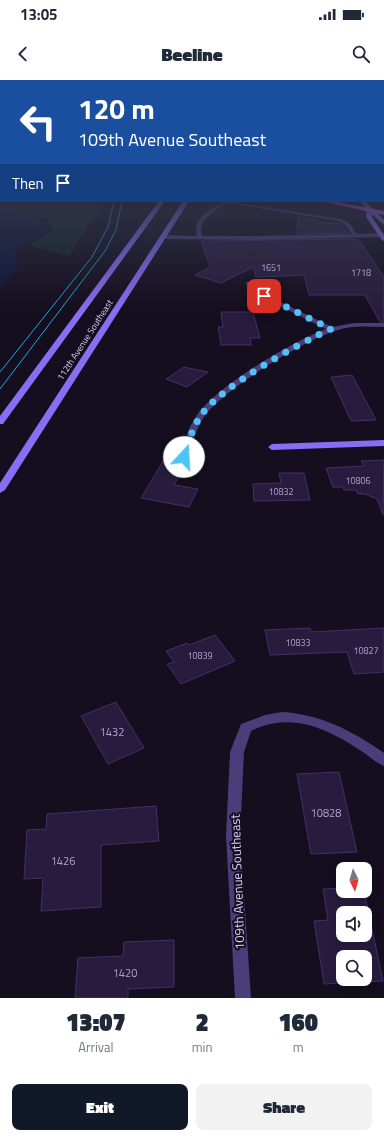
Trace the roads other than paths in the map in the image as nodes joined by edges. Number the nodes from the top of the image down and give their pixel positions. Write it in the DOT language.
graph roads {
  1 [pos="142,227"];
  2 [pos="169,227"];
  3 [pos="199,227"];
  4 [pos="349,227"];
  5 [pos="376,227"];
  6 [pos="355,235"];
  7 [pos="163,236"];
  8 [pos="383,236"];
  9 [pos="200,237"];
  10 [pos="248,284"];
  11 [pos="384,325"];
  12 [pos="331,329"];
  13 [pos="0,422"];
  14 [pos="384,443"];
  15 [pos="272,447"];
  16 [pos="184,457"];
  17 [pos="0,490"];
  18 [pos="384,760"];
  19 [pos="243,998"];
  1 -- 13 [label="main road, 112th Avenue Southeast"];
  2 -- 7 [label="main road, 112th Avenue Southeast"];
  3 -- 9 [label="lane"];
  4 -- 6 [label="lane"];
  5 -- 8 [label="main road"];
  6 -- 8 [label="lane"];
  6 -- 9 [label="lane"];
  7 -- 9 [label="lane"];
  7 -- 17 [label="main road, 112th Avenue Southeast"];
  10 -- 12 [label="street"];
  11 -- 12 [label="street"];
  12 -- 16 [label="street"];
  14 -- 15 [label="main road"];
  18 -- 19 [label="street, 109th Avenue Southeast"];
}
